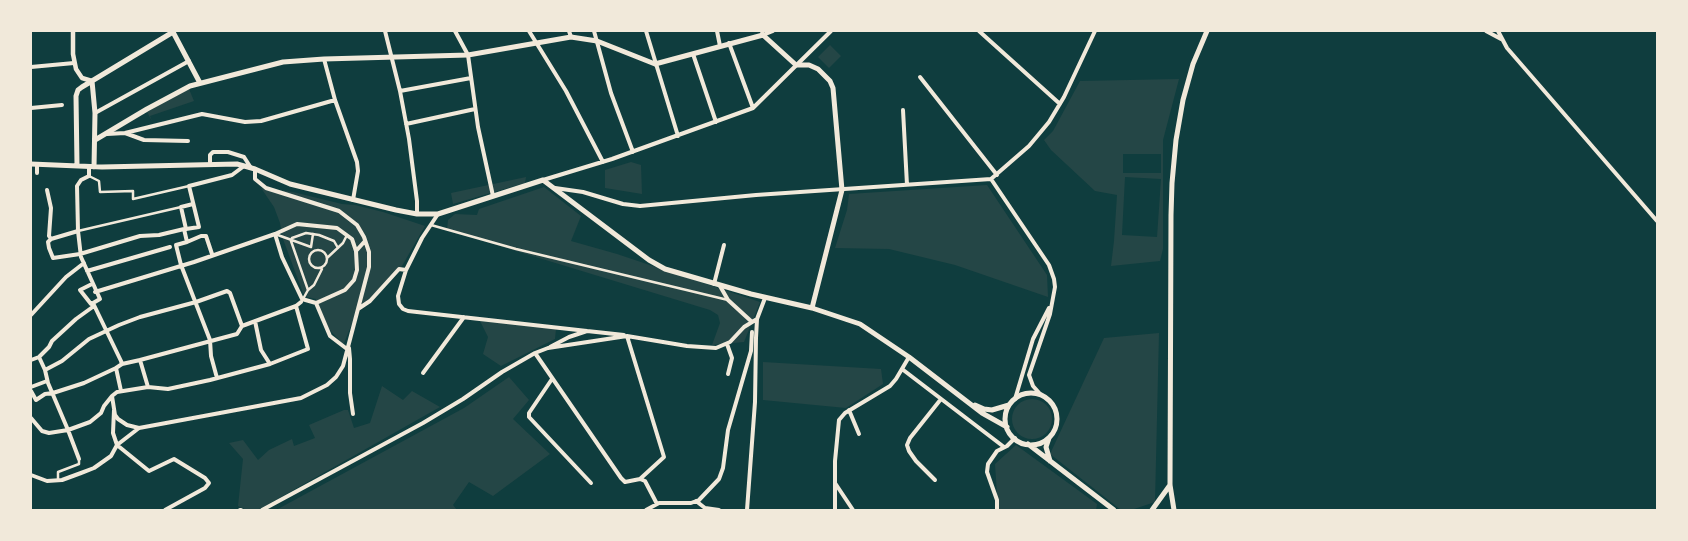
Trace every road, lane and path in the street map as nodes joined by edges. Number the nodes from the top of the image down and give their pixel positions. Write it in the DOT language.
graph roads {
  1 [pos="73,31"];
  2 [pos="385,31"];
  3 [pos="455,31"];
  4 [pos="529,31"];
  5 [pos="594,31"];
  6 [pos="646,31"];
  7 [pos="717,31"];
  8 [pos="773,31"];
  9 [pos="831,31"];
  10 [pos="978,31"];
  11 [pos="1095,31"];
  12 [pos="1207,31"];
  13 [pos="1486,31"];
  14 [pos="1498,31"];
  15 [pos="173,32"];
  16 [pos="763,33"];
  17 [pos="570,34"];
  18 [pos="1501,39"];
  19 [pos="597,41"];
  20 [pos="537,43"];
  21 [pos="729,43"];
  22 [pos="720,46"];
  23 [pos="693,54"];
  24 [pos="468,55"];
  25 [pos="390,57"];
  26 [pos="324,59"];
  27 [pos="189,61"];
  28 [pos="74,63"];
  29 [pos="655,64"];
  30 [pos="796,65"];
  31 [pos="31,67"];
  32 [pos="920,77"];
  33 [pos="471,78"];
  34 [pos="92,81"];
  35 [pos="200,82"];
  36 [pos="400,91"];
  37 [pos="335,100"];
  38 [pos="1060,104"];
  39 [pos="62,105"];
  40 [pos="31,108"];
  41 [pos="753,108"];
  42 [pos="475,109"];
  43 [pos="903,110"];
  44 [pos="95,114"];
  45 [pos="716,122"];
  46 [pos="406,124"];
  47 [pos="105,134"];
  48 [pos="125,134"];
  49 [pos="678,136"];
  50 [pos="95,140"];
  51 [pos="188,141"];
  52 [pos="632,152"];
  53 [pos="603,162"];
  54 [pos="210,163"];
  55 [pos="34,165"];
  56 [pos="77,166"];
  57 [pos="244,166"];
  58 [pos="92,167"];
  59 [pos="253,168"];
  60 [pos="37,173"];
  61 [pos="997,175"];
  62 [pos="89,176"];
  63 [pos="992,179"];
  64 [pos="543,180"];
  65 [pos="189,186"];
  66 [pos="907,186"];
  67 [pos="554,188"];
  68 [pos="48,190"];
  69 [pos="842,190"];
  70 [pos="493,196"];
  71 [pos="353,200"];
  72 [pos="193,204"];
  73 [pos="181,207"];
  74 [pos="417,214"];
  75 [pos="438,214"];
  76 [pos="1657,221"];
  77 [pos="431,225"];
  78 [pos="78,231"];
  79 [pos="275,234"];
  80 [pos="313,234"];
  81 [pos="346,235"];
  82 [pos="50,239"];
  83 [pos="291,239"];
  84 [pos="365,241"];
  85 [pos="187,242"];
  86 [pos="724,245"];
  87 [pos="170,247"];
  88 [pos="311,247"];
  89 [pos="338,248"];
  90 [pos="313,252"];
  91 [pos="356,252"];
  92 [pos="80,254"];
  93 [pos="212,254"];
  94 [pos="327,258"];
  95 [pos="84,263"];
  96 [pos="180,265"];
  97 [pos="323,267"];
  98 [pos="406,270"];
  99 [pos="87,271"];
  100 [pos="92,284"];
  101 [pos="714,284"];
  102 [pos="720,286"];
  103 [pos="308,290"];
  104 [pos="96,292"];
  105 [pos="765,298"];
  106 [pos="728,300"];
  107 [pos="302,301"];
  108 [pos="1052,301"];
  109 [pos="196,302"];
  110 [pos="316,303"];
  111 [pos="94,304"];
  112 [pos="296,306"];
  113 [pos="812,308"];
  114 [pos="358,309"];
  115 [pos="31,315"];
  116 [pos="464,317"];
  117 [pos="757,319"];
  118 [pos="255,321"];
  119 [pos="752,322"];
  120 [pos="242,326"];
  121 [pos="744,327"];
  122 [pos="561,328"];
  123 [pos="108,330"];
  124 [pos="587,331"];
  125 [pos="754,332"];
  126 [pos="627,336"];
  127 [pos="210,340"];
  128 [pos="560,341"];
  129 [pos="727,344"];
  130 [pos="348,348"];
  131 [pos="548,348"];
  132 [pos="535,353"];
  133 [pos="39,357"];
  134 [pos="908,357"];
  135 [pos="31,360"];
  136 [pos="140,360"];
  137 [pos="122,362"];
  138 [pos="270,364"];
  139 [pos="116,368"];
  140 [pos="902,369"];
  141 [pos="45,370"];
  142 [pos="423,373"];
  143 [pos="728,374"];
  144 [pos="217,378"];
  145 [pos="552,379"];
  146 [pos="47,381"];
  147 [pos="31,387"];
  148 [pos="148,387"];
  149 [pos="31,391"];
  150 [pos="121,391"];
  151 [pos="53,393"];
  152 [pos="1041,395"];
  153 [pos="112,396"];
  154 [pos="960,396"];
  155 [pos="941,399"];
  156 [pos="1015,399"];
  157 [pos="36,400"];
  158 [pos="1010,404"];
  159 [pos="31,405"];
  160 [pos="114,410"];
  161 [pos="850,410"];
  162 [pos="353,414"];
  163 [pos="31,418"];
  164 [pos="1007,427"];
  165 [pos="139,428"];
  166 [pos="68,430"];
  167 [pos="859,434"];
  168 [pos="1051,435"];
  169 [pos="1014,438"];
  170 [pos="117,444"];
  171 [pos="1028,444"];
  172 [pos="1004,447"];
  173 [pos="79,459"];
  174 [pos="1051,463"];
  175 [pos="31,475"];
  176 [pos="640,479"];
  177 [pos="58,480"];
  178 [pos="935,480"];
  179 [pos="590,483"];
  180 [pos="835,483"];
  181 [pos="1170,485"];
  182 [pos="696,501"];
  183 [pos="657,504"];
  184 [pos="1153,507"];
  185 [pos="997,509"];
  186 [pos="165,510"];
  187 [pos="262,510"];
  188 [pos="646,510"];
  189 [pos="719,510"];
  190 [pos="748,510"];
  191 [pos="834,510"];
  192 [pos="854,510"];
  193 [pos="1114,510"];
  194 [pos="1147,510"];
  195 [pos="1174,510"];
  1 -- 28 [label="street"];
  2 -- 25 [label="street"];
  3 -- 24 [label="street"];
  4 -- 20 [label="street"];
  5 -- 19 [label="street"];
  6 -- 29 [label="street"];
  7 -- 22 [label="street"];
  8 -- 16 [label="street"];
  9 -- 30 [label="street"];
  10 -- 38 [label="street"];
  11 -- 38 [label="street"];
  12 -- 181 [label="main road"];
  13 -- 18 [label="street"];
  14 -- 18 [label="street"];
  15 -- 27 [label="main road"];
  15 -- 34 [label="main road"];
  16 -- 21 [label="main road"];
  16 -- 30 [label="main road"];
  17 -- 19 [label="main road"];
  17 -- 20 [label="main road"];
  18 -- 76 [label="street"];
  19 -- 29 [label="main road"];
  19 -- 52 [label="street"];
  20 -- 24 [label="main road"];
  20 -- 53 [label="street"];
  21 -- 22 [label="main road"];
  21 -- 41 [label="street"];
  22 -- 23 [label="main road"];
  23 -- 29 [label="main road"];
  23 -- 45 [label="street"];
  24 -- 25 [label="main road"];
  24 -- 33 [label="street"];
  25 -- 26 [label="main road"];
  25 -- 36 [label="street"];
  26 -- 35 [label="main road"];
  26 -- 37 [label="street"];
  27 -- 35 [label="main road"];
  27 -- 44 [label="street"];
  28 -- 31 [label="street"];
  28 -- 34 [label="street"];
  29 -- 49 [label="street"];
  30 -- 41 [label="street"];
  30 -- 69 [label="main road"];
  32 -- 61 [label="street"];
  33 -- 36 [label="street"];
  33 -- 42 [label="street"];
  34 -- 44 [label="main road"];
  34 -- 56 [label="main road"];
  35 -- 47 [label="main road"];
  36 -- 46 [label="street"];
  37 -- 48 [label="street"];
  37 -- 71 [label="street"];
  38 -- 61 [label="street"];
  39 -- 40 [label="street"];
  41 -- 45 [label="street"];
  42 -- 46 [label="street"];
  42 -- 70 [label="street"];
  43 -- 66 [label="street"];
  44 -- 50 [label="main road"];
  45 -- 49 [label="street"];
  46 -- 74 [label="street"];
  47 -- 48 [label="street"];
  47 -- 50 [label="main road"];
  48 -- 51 [label="street"];
  49 -- 52 [label="street"];
  50 -- 58 [label="main road"];
  52 -- 53 [label="street"];
  53 -- 64 [label="street"];
  54 -- 57 [label="main road"];
  54 -- 58 [label="main road"];
  54 -- 59 [label="street"];
  55 -- 56 [label="main road"];
  55 -- 60 [label="street"];
  56 -- 58 [label="main road"];
  57 -- 59 [label="main road"];
  57 -- 65 [label="street"];
  58 -- 62 [label="street"];
  59 -- 71 [label="main road"];
  59 -- 84 [label="street"];
  61 -- 63 [label="street"];
  62 -- 65 [label="street"];
  62 -- 78 [label="street"];
  63 -- 66 [label="street"];
  63 -- 108 [label="street"];
  64 -- 67 [label="main road"];
  64 -- 70 [label="main road"];
  65 -- 72 [label="street"];
  66 -- 69 [label="street"];
  67 -- 69 [label="street"];
  67 -- 101 [label="main road"];
  68 -- 82 [label="street"];
  69 -- 113 [label="main road"];
  70 -- 75 [label="main road"];
  71 -- 74 [label="main road"];
  72 -- 73 [label="street"];
  72 -- 73 [label="street"];
  73 -- 78 [label="street"];
  74 -- 75 [label="main road"];
  75 -- 77 [label="street"];
  77 -- 98 [label="street"];
  77 -- 106 [label="street"];
  78 -- 82 [label="street"];
  78 -- 92 [label="street"];
  79 -- 81 [label="street"];
  79 -- 83 [label="street"];
  79 -- 93 [label="street"];
  79 -- 107 [label="street"];
  80 -- 83 [label="street"];
  80 -- 88 [label="street"];
  80 -- 89 [label="street"];
  81 -- 89 [label="street"];
  81 -- 91 [label="street"];
  82 -- 92 [label="street"];
  83 -- 88 [label="street"];
  83 -- 103 [label="street"];
  84 -- 91 [label="street"];
  84 -- 114 [label="street"];
  85 -- 92 [label="street"];
  85 -- 93 [label="street"];
  85 -- 96 [label="street"];
  86 -- 101 [label="street"];
  87 -- 99 [label="street"];
  88 -- 90 [label="street"];
  89 -- 94 [label="street"];
  90 -- 94 [label="street"];
  90 -- 97 [label="street"];
  91 -- 110 [label="street"];
  92 -- 95 [label="street"];
  93 -- 96 [label="street"];
  94 -- 97 [label="street"];
  95 -- 99 [label="street"];
  95 -- 115 [label="street"];
  96 -- 104 [label="street"];
  96 -- 109 [label="street"];
  97 -- 103 [label="street"];
  98 -- 114 [label="street"];
  98 -- 116 [label="street"];
  99 -- 100 [label="street"];
  100 -- 104 [label="street"];
  100 -- 111 [label="street"];
  101 -- 102 [label="main road"];
  102 -- 105 [label="main road"];
  102 -- 106 [label="street"];
  103 -- 107 [label="street"];
  104 -- 111 [label="street"];
  105 -- 113 [label="main road"];
  105 -- 117 [label="street"];
  106 -- 119 [label="street"];
  107 -- 110 [label="street"];
  107 -- 112 [label="street"];
  108 -- 152 [label="street"];
  108 -- 156 [label="street"];
  109 -- 120 [label="street"];
  109 -- 123 [label="street"];
  109 -- 127 [label="street"];
  110 -- 130 [label="street"];
  111 -- 123 [label="street"];
  111 -- 133 [label="street"];
  112 -- 118 [label="street"];
  112 -- 138 [label="street"];
  113 -- 134 [label="main road"];
  114 -- 130 [label="street"];
  116 -- 122 [label="street"];
  116 -- 142 [label="street"];
  117 -- 119 [label="street"];
  117 -- 125 [label="street"];
  118 -- 120 [label="street"];
  118 -- 138 [label="street"];
  119 -- 121 [label="street"];
  120 -- 127 [label="street"];
  121 -- 125 [label="street"];
  121 -- 129 [label="street"];
  122 -- 124 [label="street"];
  122 -- 128 [label="street"];
  123 -- 137 [label="street"];
  123 -- 141 [label="street"];
  124 -- 126 [label="street"];
  124 -- 128 [label="street"];
  125 -- 182 [label="street"];
  125 -- 190 [label="street"];
  126 -- 129 [label="street"];
  126 -- 131 [label="street"];
  126 -- 176 [label="street"];
  127 -- 136 [label="street"];
  127 -- 144 [label="street"];
  128 -- 131 [label="street"];
  129 -- 143 [label="street"];
  130 -- 162 [label="street"];
  130 -- 165 [label="street"];
  131 -- 132 [label="street"];
  132 -- 145 [label="street"];
  132 -- 187 [label="street"];
  133 -- 135 [label="street"];
  133 -- 141 [label="street"];
  134 -- 140 [label="street"];
  134 -- 154 [label="main road"];
  136 -- 137 [label="street"];
  136 -- 148 [label="street"];
  137 -- 139 [label="street"];
  138 -- 144 [label="street"];
  139 -- 150 [label="street"];
  139 -- 151 [label="street"];
  140 -- 155 [label="street"];
  140 -- 161 [label="street"];
  141 -- 146 [label="street"];
  144 -- 148 [label="street"];
  145 -- 176 [label="street"];
  145 -- 179 [label="street"];
  146 -- 147 [label="street"];
  146 -- 151 [label="street"];
  148 -- 150 [label="street"];
  149 -- 157 [label="street"];
  150 -- 153 [label="street"];
  151 -- 157 [label="street"];
  151 -- 166 [label="street"];
  152 -- 156 [label="main road"];
  152 -- 168 [label="main road"];
  153 -- 160 [label="street"];
  153 -- 166 [label="street"];
  154 -- 158 [label="main road"];
  154 -- 164 [label="main road"];
  155 -- 172 [label="street"];
  155 -- 178 [label="street"];
  156 -- 158 [label="main road"];
  157 -- 159 [label="street"];
  158 -- 164 [label="main road"];
  160 -- 165 [label="street"];
  160 -- 170 [label="street"];
  161 -- 167 [label="street"];
  161 -- 180 [label="street"];
  163 -- 166 [label="street"];
  164 -- 169 [label="main road"];
  165 -- 170 [label="street"];
  166 -- 173 [label="street"];
  168 -- 171 [label="main road"];
  168 -- 174 [label="main road"];
  169 -- 171 [label="main road"];
  169 -- 172 [label="street"];
  170 -- 177 [label="street"];
  170 -- 186 [label="street"];
  171 -- 174 [label="main road"];
  172 -- 185 [label="street"];
  173 -- 177 [label="street"];
  174 -- 193 [label="main road"];
  175 -- 177 [label="street"];
  176 -- 183 [label="street"];
  180 -- 191 [label="street"];
  180 -- 192 [label="street"];
  181 -- 184 [label="main road"];
  181 -- 195 [label="main road"];
  182 -- 183 [label="street"];
  182 -- 189 [label="street"];
  183 -- 188 [label="street"];
  184 -- 194 [label="main road"];
}
